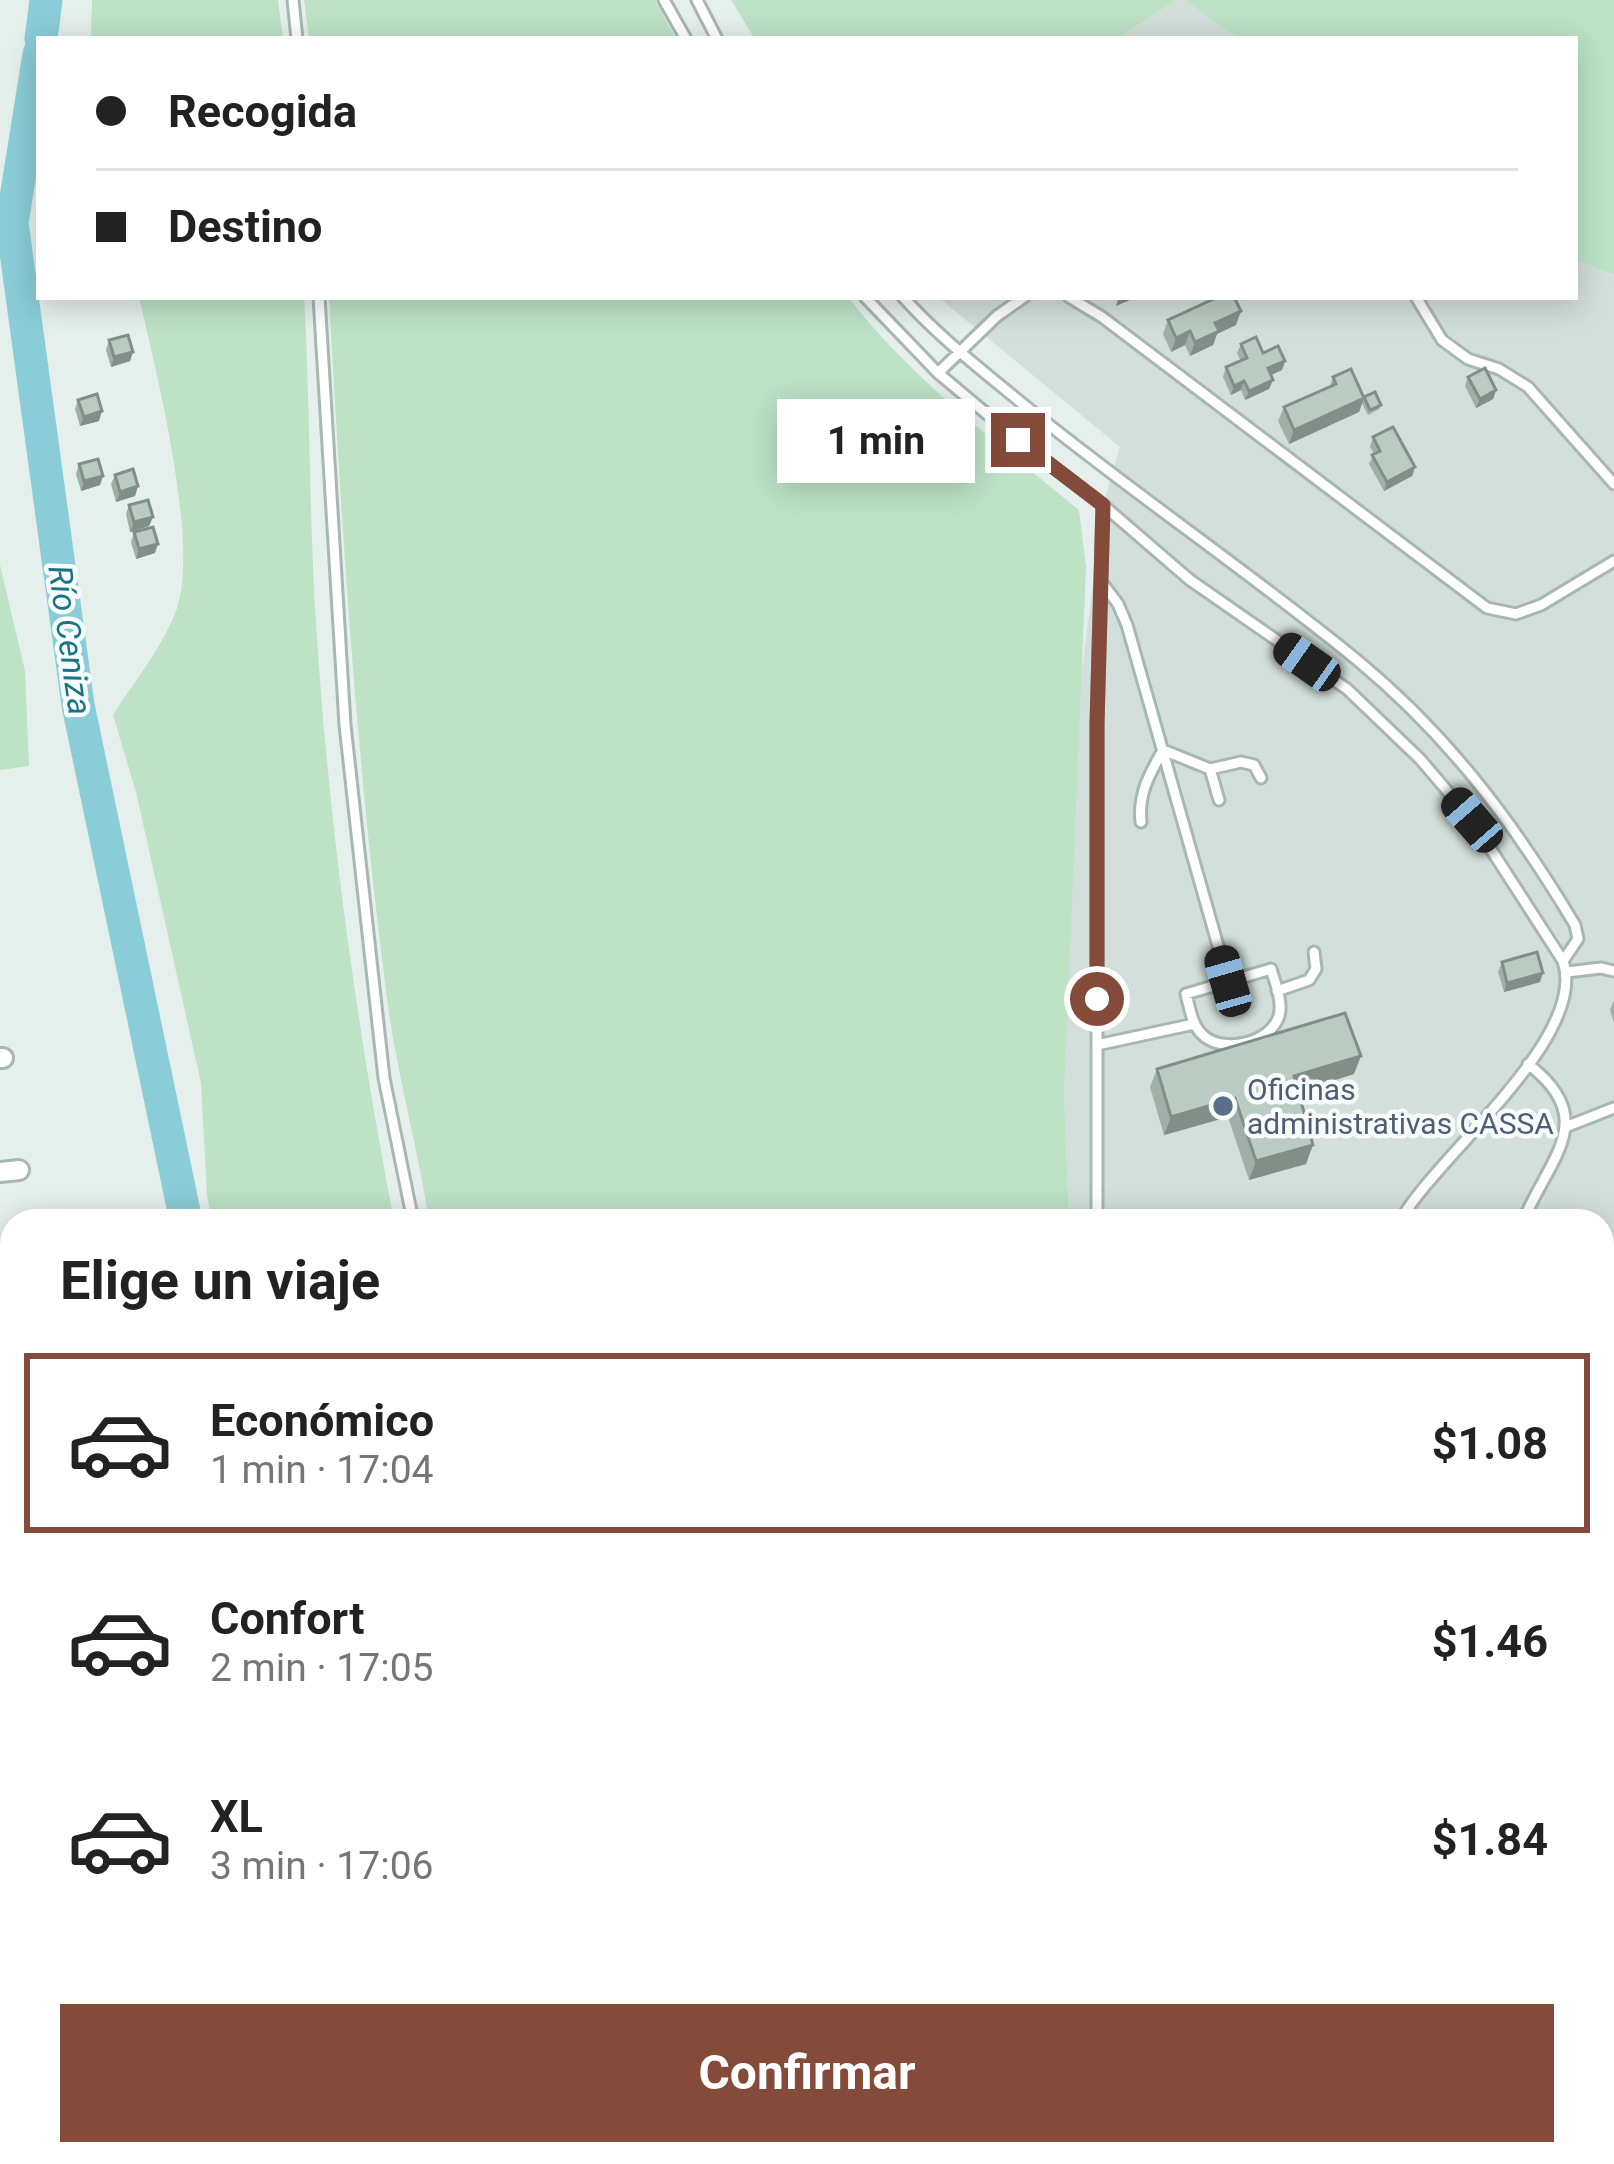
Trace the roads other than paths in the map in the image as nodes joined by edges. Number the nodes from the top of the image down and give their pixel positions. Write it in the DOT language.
graph roads {
  1 [pos="292,0"];
  2 [pos="664,0"];
  3 [pos="697,0"];
  4 [pos="298,36"];
  5 [pos="684,36"];
  6 [pos="715,36"];
  7 [pos="320,300"];
  8 [pos="869,300"];
  9 [pos="906,300"];
  10 [pos="1020,300"];
  11 [pos="1074,300"];
  12 [pos="1418,300"];
  13 [pos="960,352"];
  14 [pos="938,373"];
  15 [pos="1614,484"];
  16 [pos="1103,505"];
  17 [pos="1614,561"];
  18 [pos="1103,584"];
  19 [pos="1163,750"];
  20 [pos="1210,769"];
  21 [pos="1261,778"];
  22 [pos="1219,800"];
  23 [pos="1141,822"];
  24 [pos="1314,952"];
  25 [pos="1565,967"];
  26 [pos="1614,971"];
  27 [pos="1228,981"];
  28 [pos="1277,991"];
  29 [pos="1194,1024"];
  30 [pos="1097,1045"];
  31 [pos="1528,1064"];
  32 [pos="1614,1108"];
  33 [pos="1568,1126"];
  34 [pos="411,1209"];
  35 [pos="1097,1209"];
  36 [pos="1407,1209"];
  37 [pos="1529,1209"];
  1 -- 4 [label="lane"];
  2 -- 5 [label="lane"];
  3 -- 6 [label="lane"];
  7 -- 34 [label="lane"];
  8 -- 14 [label="lane"];
  9 -- 13 [label="lane"];
  10 -- 13 [label="lane"];
  11 -- 17 [label="lane"];
  12 -- 15 [label="lane"];
  13 -- 14 [label="lane"];
  13 -- 25 [label="lane"];
  14 -- 16 [label="lane"];
  16 -- 18 [label="lane"];
  16 -- 25 [label="lane"];
  18 -- 19 [label="lane"];
  18 -- 30 [label="lane"];
  19 -- 20 [label="lane"];
  19 -- 23 [label="lane"];
  19 -- 27 [label="lane"];
  20 -- 21 [label="lane"];
  20 -- 22 [label="lane"];
  24 -- 28 [label="lane"];
  25 -- 26 [label="lane"];
  25 -- 31 [label="lane"];
  27 -- 28 [label="lane"];
  27 -- 29 [label="lane"];
  28 -- 29 [label="lane"];
  29 -- 30 [label="lane"];
  30 -- 35 [label="lane"];
  31 -- 33 [label="lane"];
  31 -- 36 [label="lane"];
  32 -- 33 [label="lane"];
  33 -- 37 [label="lane"];
}
